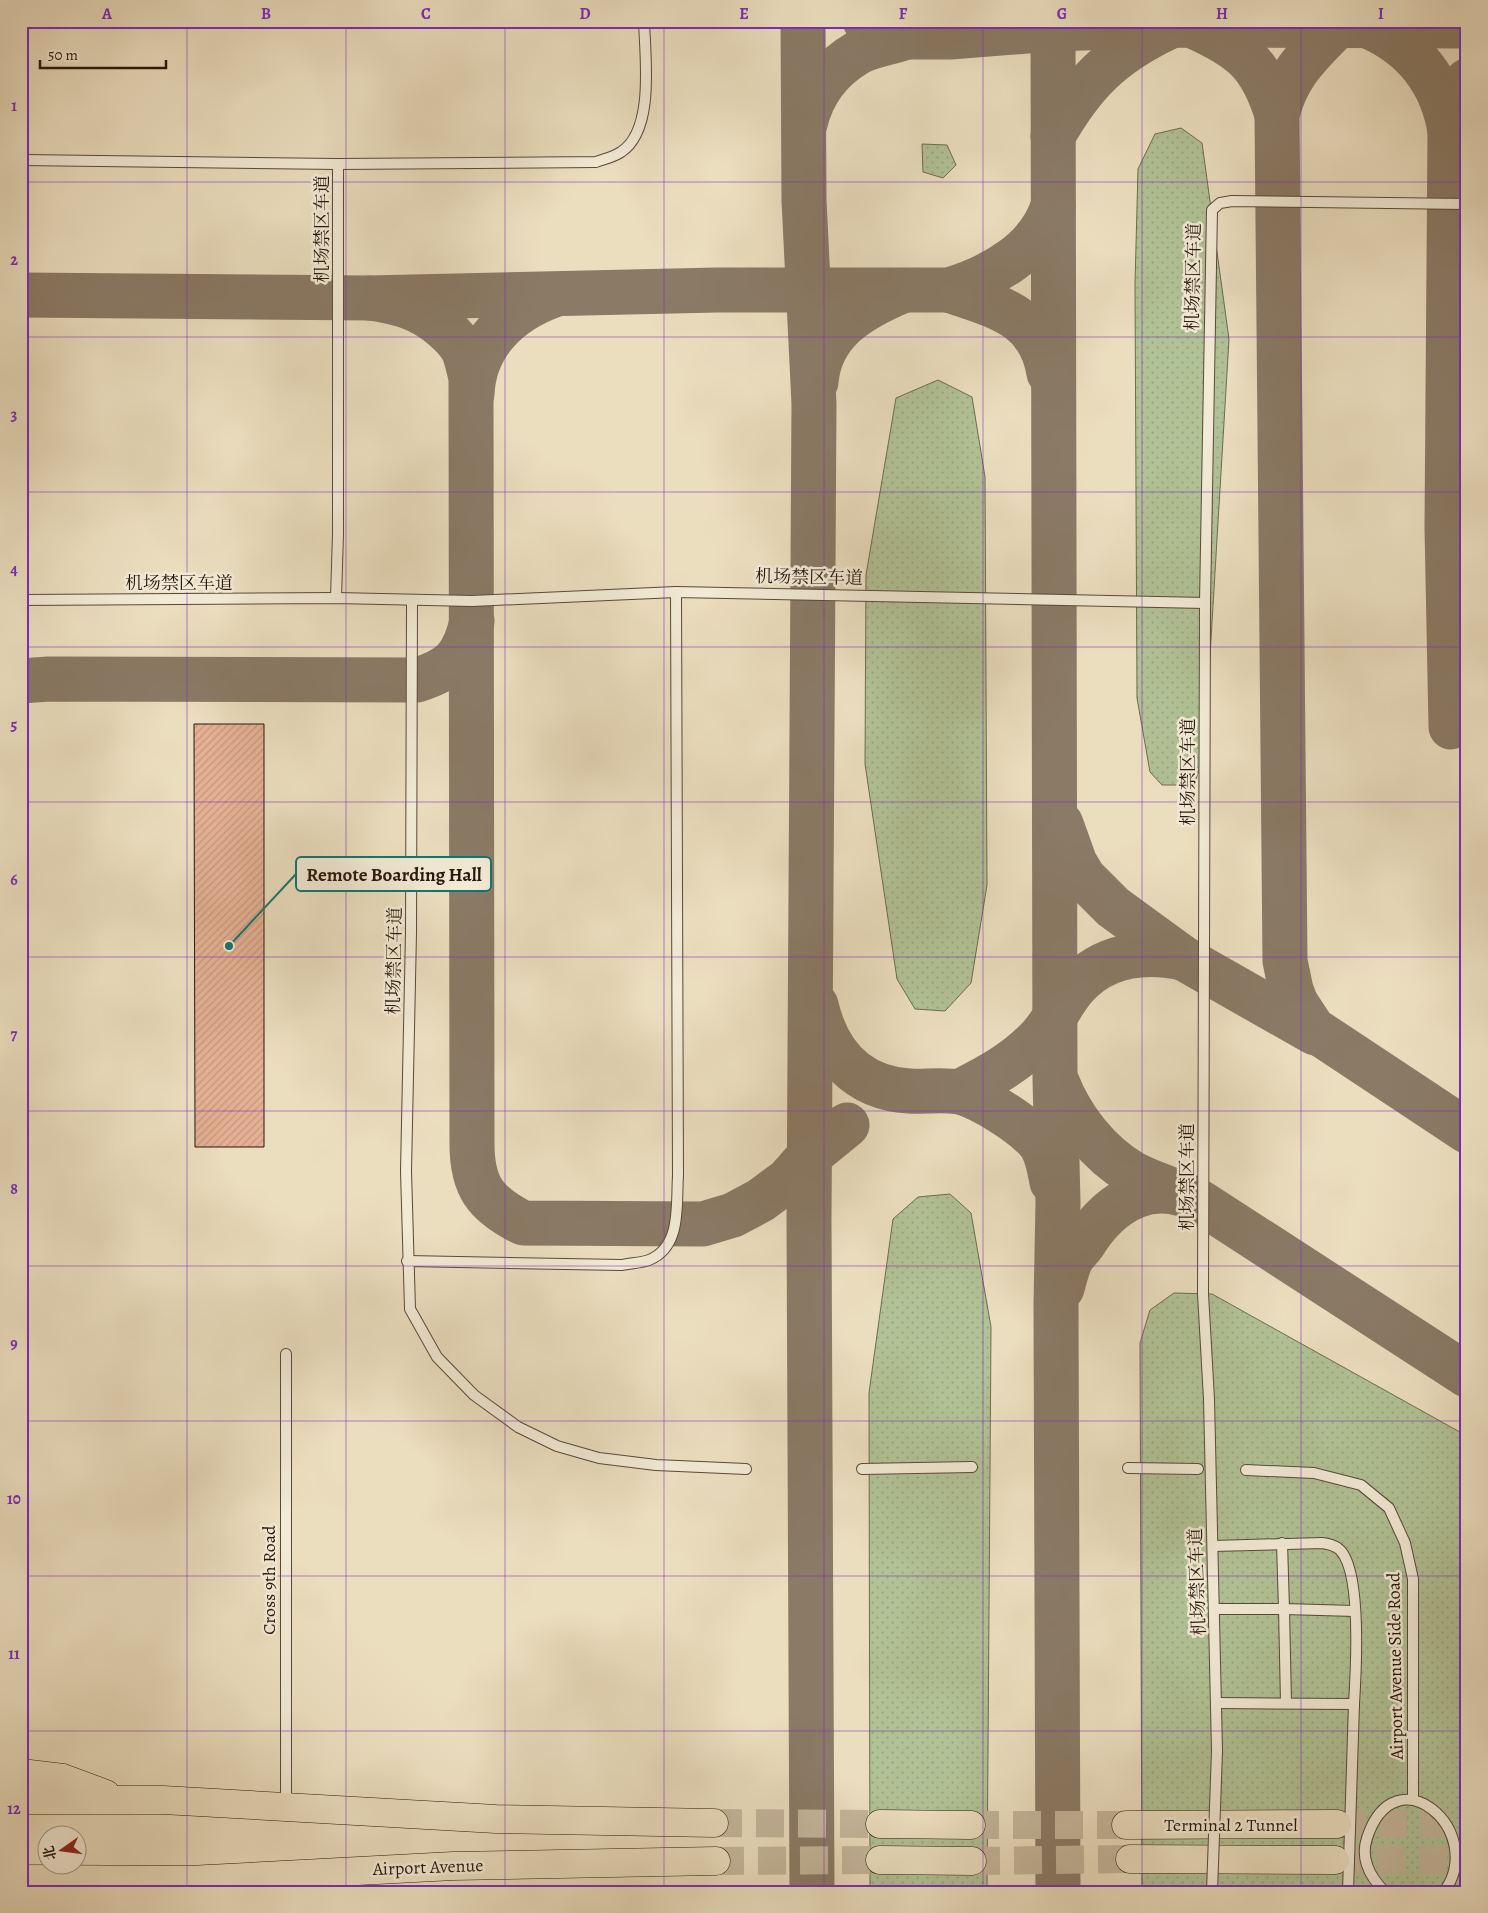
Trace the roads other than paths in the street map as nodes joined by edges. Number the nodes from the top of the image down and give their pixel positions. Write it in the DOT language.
graph roads {
  1 [pos="644,21"];
  2 [pos="21,160"];
  3 [pos="338,164"];
  4 [pos="1467,204"];
  5 [pos="676,592"];
  6 [pos="336,598"];
  7 [pos="21,600"];
  8 [pos="412,601"];
  9 [pos="1205,603"];
  10 [pos="407,1261"];
  11 [pos="286,1354"];
  12 [pos="972,1467"];
  13 [pos="1128,1468"];
  14 [pos="746,1469"];
  15 [pos="862,1469"];
  16 [pos="1198,1469"];
  17 [pos="1246,1470"];
  18 [pos="1282,1543"];
  19 [pos="1213,1546"];
  20 [pos="1214,1609"];
  21 [pos="1284,1609"];
  22 [pos="1355,1611"];
  23 [pos="1217,1703"];
  24 [pos="1286,1704"];
  25 [pos="1354,1704"];
  26 [pos="21,1773"];
  27 [pos="21,1800"];
  28 [pos="124,1800"];
  29 [pos="1413,1800"];
  30 [pos="286,1806"];
  31 [pos="1455,1820"];
  32 [pos="714,1823"];
  33 [pos="880,1824"];
  34 [pos="1336,1824"];
  35 [pos="971,1825"];
  36 [pos="1126,1825"];
  37 [pos="1465,1854"];
  38 [pos="1130,1859"];
  39 [pos="880,1860"];
  40 [pos="1335,1860"];
  41 [pos="716,1861"];
  42 [pos="972,1861"];
  43 [pos="21,1880"];
  44 [pos="308,1882"];
  45 [pos="1212,1892"];
  46 [pos="1348,1892"];
  47 [pos="1385,1892"];
  48 [pos="1444,1892"];
  1 -- 3 [label="lane, 机场禁区车道"];
  2 -- 3 [label="lane"];
  3 -- 6 [label="lane, 机场禁区车道"];
  4 -- 9 [label="lane, 机场禁区车道"];
  5 -- 8 [label="lane, 机场禁区车道"];
  5 -- 9 [label="lane, 机场禁区车道"];
  5 -- 10 [label="lane"];
  6 -- 7 [label="lane, 机场禁区车道"];
  6 -- 8 [label="lane, 机场禁区车道"];
  8 -- 10 [label="lane, 机场禁区车道"];
  9 -- 19 [label="lane, 机场禁区车道"];
  10 -- 14 [label="lane"];
  11 -- 30 [label="lane, Cross 9th Road"];
  12 -- 15 [label="lane"];
  13 -- 16 [label="lane"];
  17 -- 29 [label="lane, Airport Avenue Side Road"];
  18 -- 19 [label="lane"];
  18 -- 21 [label="lane"];
  18 -- 22 [label="lane"];
  19 -- 20 [label="lane, 机场禁区车道"];
  20 -- 21 [label="lane"];
  20 -- 23 [label="lane, 机场禁区车道"];
  21 -- 22 [label="lane"];
  21 -- 24 [label="lane"];
  22 -- 25 [label="lane"];
  23 -- 24 [label="lane"];
  23 -- 45 [label="lane, 机场禁区车道, bridge"];
  24 -- 25 [label="lane"];
  25 -- 46 [label="lane"];
  26 -- 28 [label="highway"];
  27 -- 28 [label="highway"];
  28 -- 30 [label="highway"];
  29 -- 31 [label="lane"];
  29 -- 47 [label="lane"];
  30 -- 32 [label="highway"];
  33 -- 35 [label="highway"];
  34 -- 36 [label="highway, Terminal 2 Tunnel"];
  37 -- 48 [label="lane"];
  38 -- 40 [label="highway, Terminal 2 Tunnel"];
  39 -- 42 [label="highway"];
  41 -- 44 [label="highway, Airport Avenue"];
  43 -- 44 [label="highway, Airport Avenue"];
}
